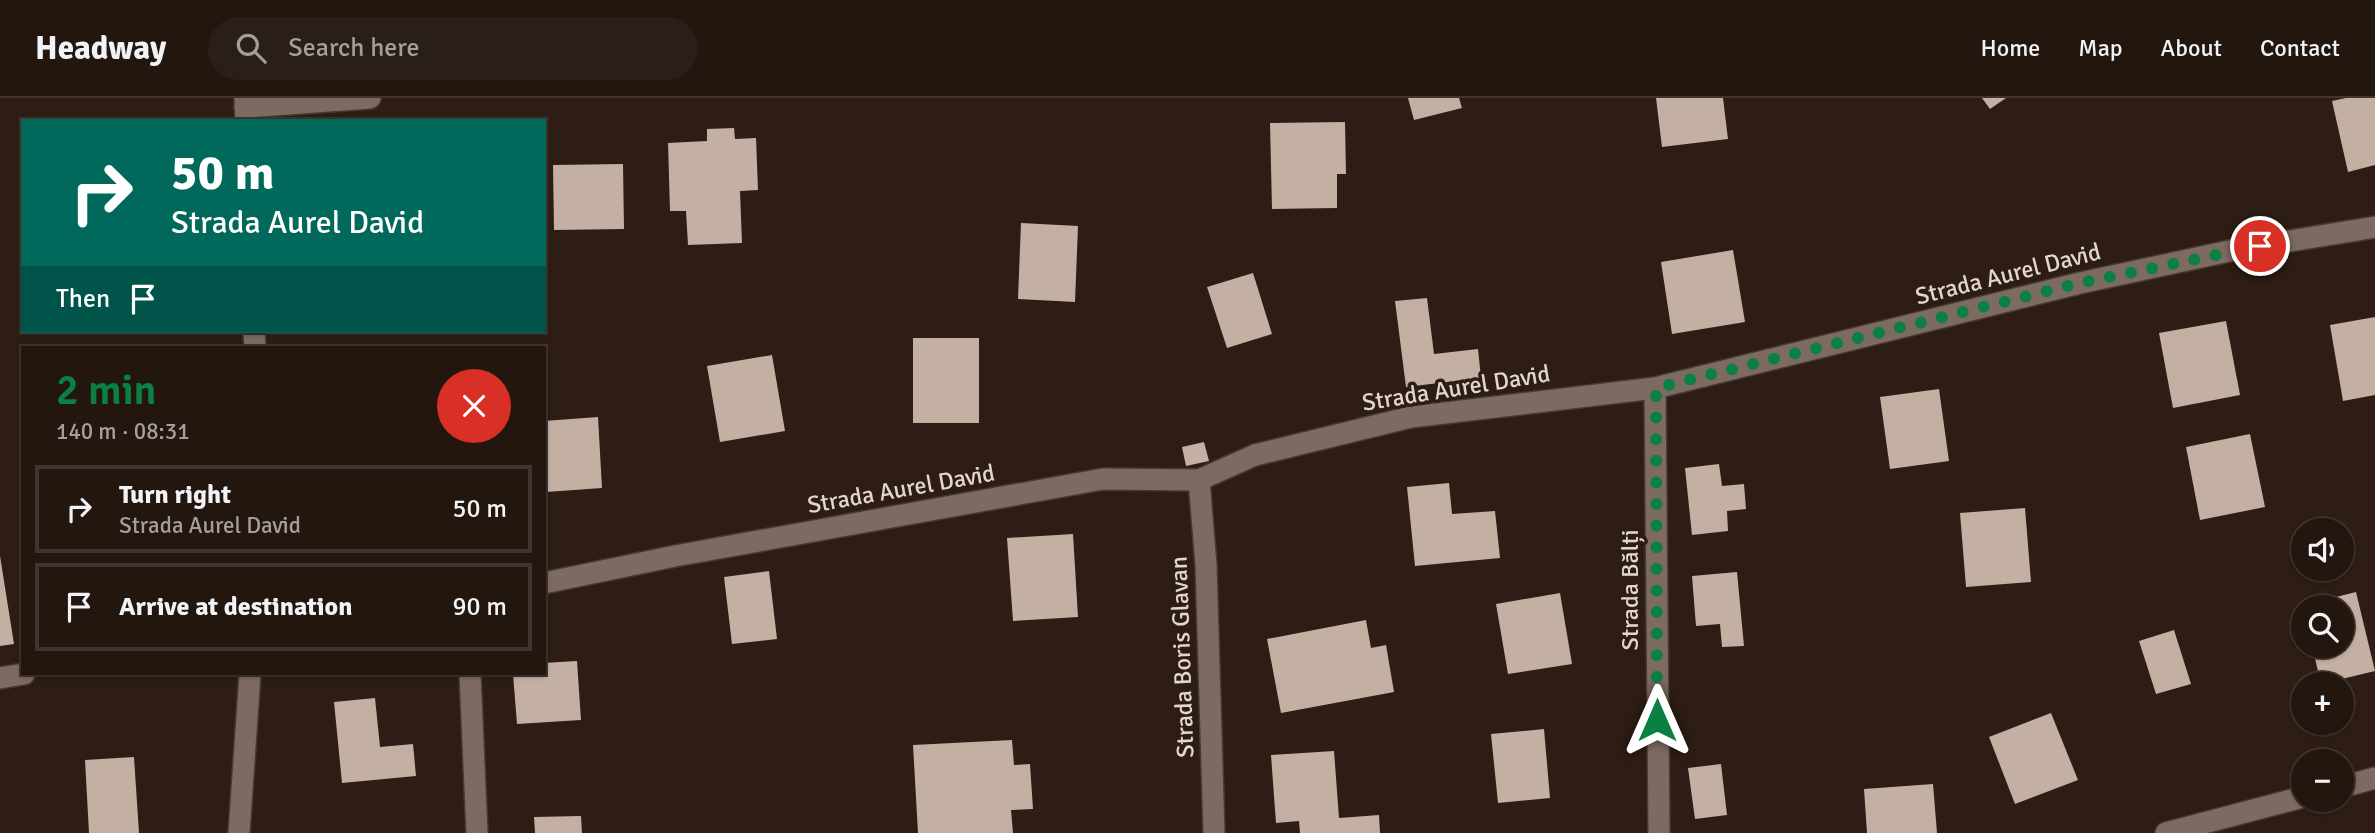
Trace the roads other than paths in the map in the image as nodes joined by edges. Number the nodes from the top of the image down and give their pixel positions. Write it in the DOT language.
graph roads {
  1 [pos="370,98"];
  2 [pos="245,108"];
  3 [pos="2375,227"];
  4 [pos="1656,388"];
  5 [pos="1199,480"];
  6 [pos="546,583"];
  7 [pos="21,674"];
  8 [pos="250,675"];
  9 [pos="470,675"];
  10 [pos="0,678"];
  11 [pos="2375,778"];
  12 [pos="2354,784"];
  13 [pos="2291,800"];
  14 [pos="239,833"];
  15 [pos="477,833"];
  16 [pos="1214,833"];
  17 [pos="1659,833"];
  18 [pos="2166,833"];
  1 -- 2 [label="street"];
  3 -- 4 [label="street, Strada Aurel David"];
  4 -- 5 [label="street, Strada Aurel David"];
  4 -- 17 [label="street, Strada Bălți"];
  5 -- 6 [label="street, Strada Aurel David"];
  5 -- 16 [label="street, Strada Boris Glavan"];
  7 -- 10 [label="street"];
  8 -- 14 [label="street"];
  9 -- 15 [label="street"];
  11 -- 12 [label="street"];
  13 -- 18 [label="street"];
}
